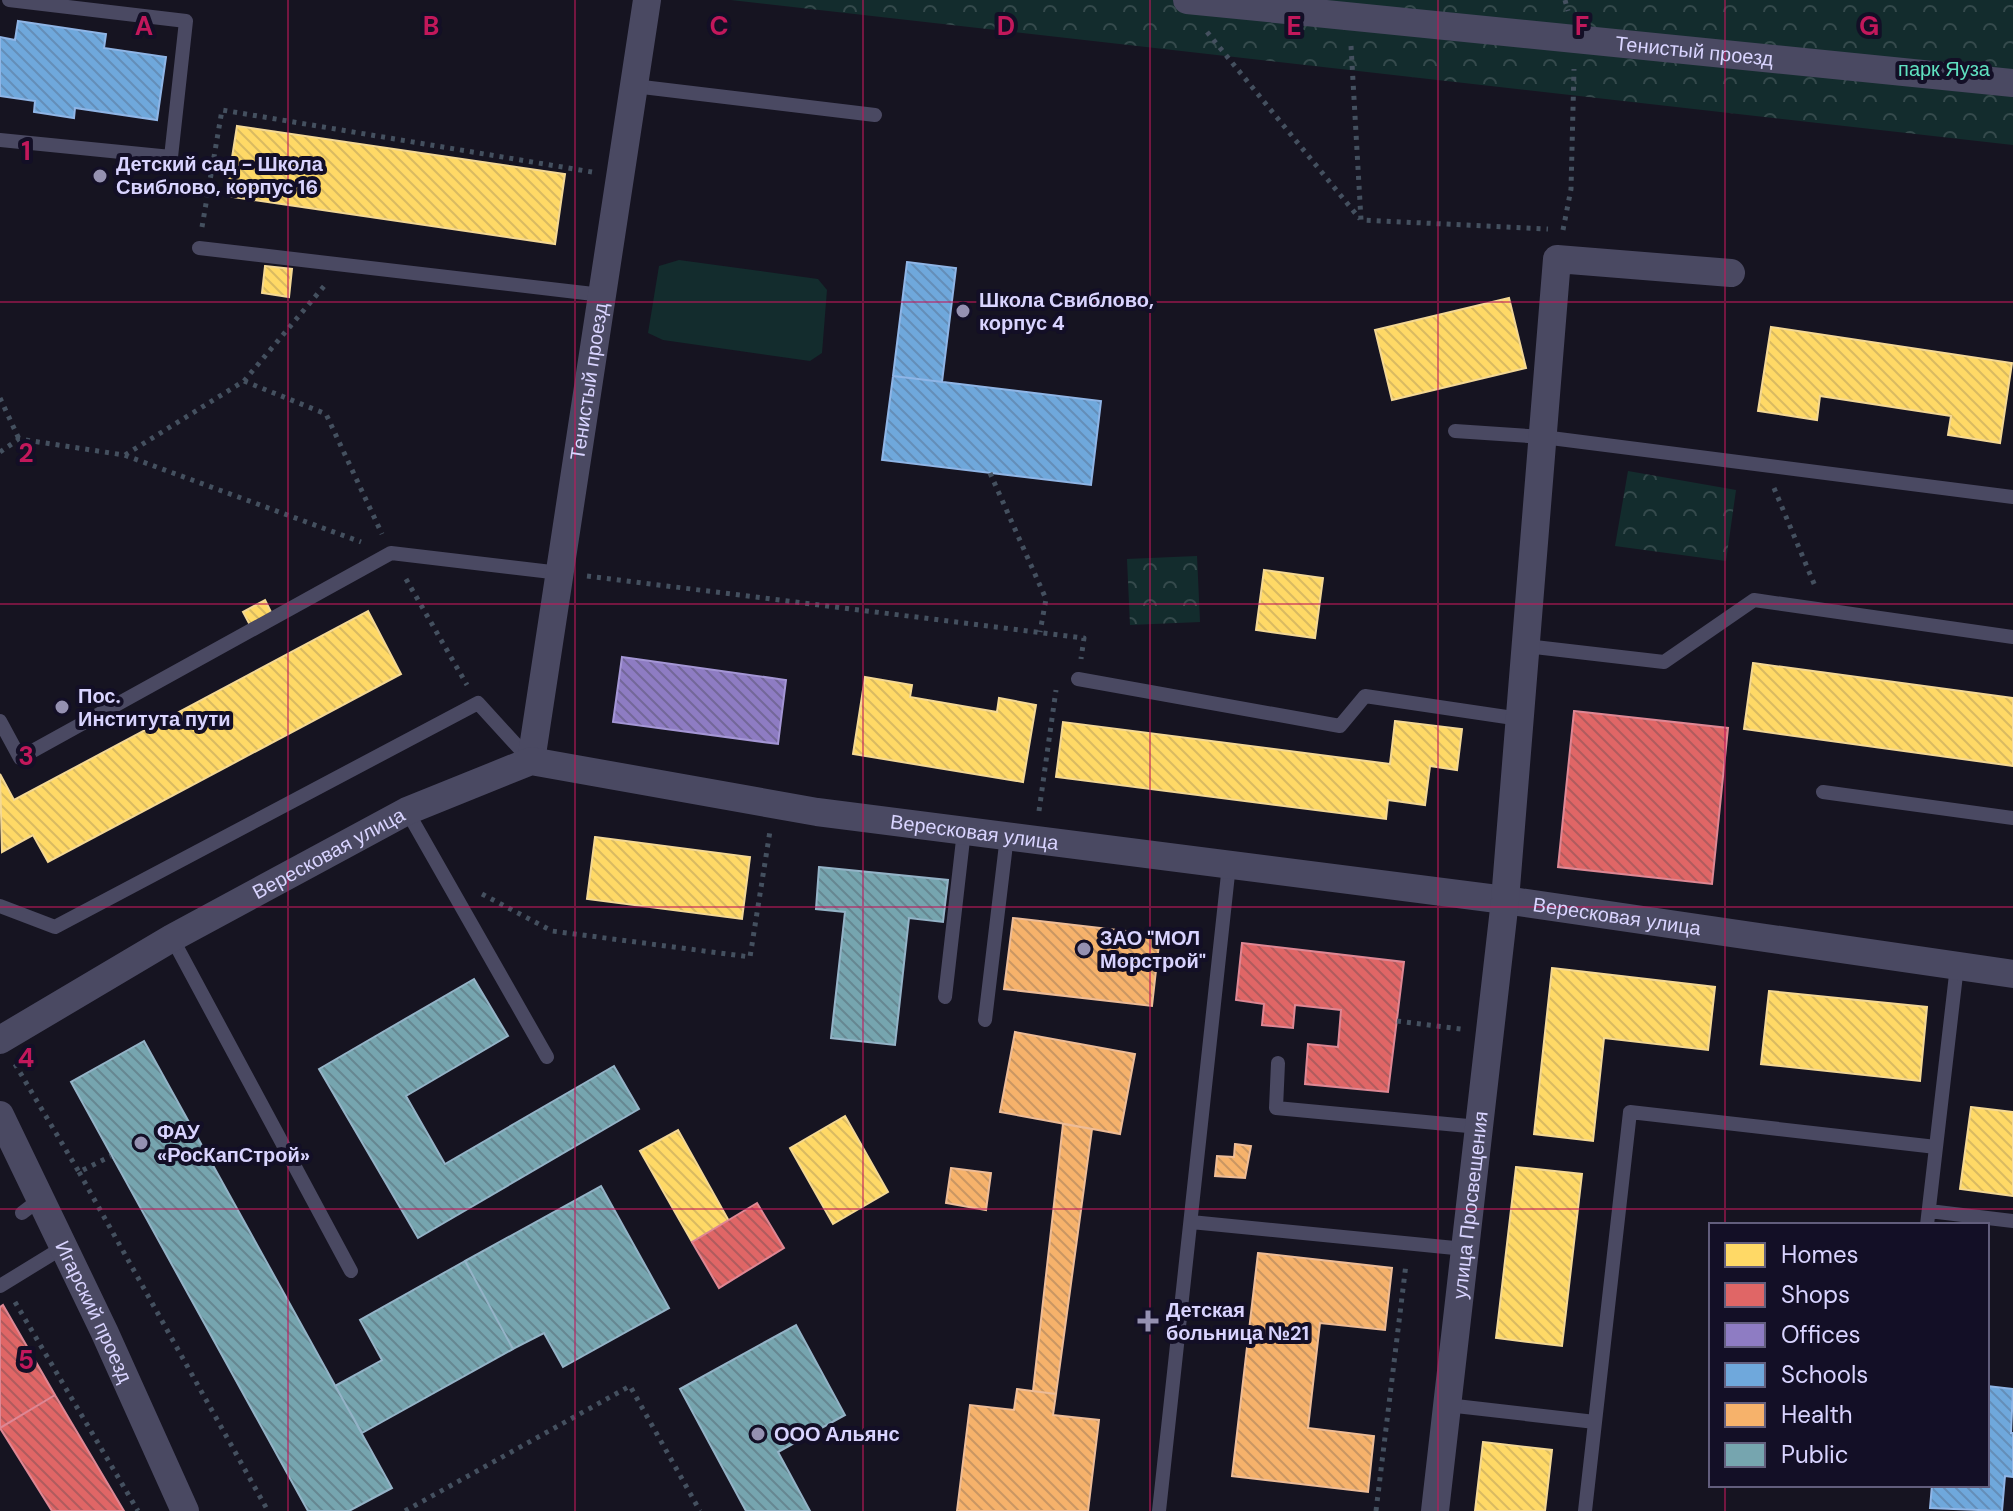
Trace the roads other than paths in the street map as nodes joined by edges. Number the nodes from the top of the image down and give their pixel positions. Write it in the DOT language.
graph roads {
  1 [pos="9,0"];
  2 [pos="647,0"];
  3 [pos="1187,0"];
  4 [pos="2013,83"];
  5 [pos="634,86"];
  6 [pos="875,115"];
  7 [pos="0,140"];
  8 [pos="199,248"];
  9 [pos="1731,273"];
  10 [pos="602,295"];
  11 [pos="1455,431"];
  12 [pos="1543,437"];
  13 [pos="2013,497"];
  14 [pos="560,573"];
  15 [pos="2013,637"];
  16 [pos="1526,646"];
  17 [pos="1078,679"];
  18 [pos="1520,719"];
  19 [pos="0,721"];
  20 [pos="531,761"];
  21 [pos="1823,792"];
  22 [pos="407,811"];
  23 [pos="2013,818"];
  24 [pos="964,831"];
  25 [pos="1021,838"];
  26 [pos="1229,865"];
  27 [pos="1505,900"];
  28 [pos="0,906"];
  29 [pos="172,938"];
  30 [pos="1957,966"];
  31 [pos="2013,974"];
  32 [pos="945,997"];
  33 [pos="985,1020"];
  34 [pos="0,1040"];
  35 [pos="547,1057"];
  36 [pos="1278,1063"];
  37 [pos="0,1115"];
  38 [pos="1479,1127"];
  39 [pos="1936,1147"];
  40 [pos="1928,1218"];
  41 [pos="2013,1221"];
  42 [pos="1191,1222"];
  43 [pos="62,1248"];
  44 [pos="1465,1249"];
  45 [pos="351,1271"];
  46 [pos="2,1285"];
  47 [pos="1447,1405"];
  48 [pos="1595,1422"];
  49 [pos="185,1511"];
  50 [pos="1159,1511"];
  51 [pos="1435,1511"];
  52 [pos="1585,1511"];
  1 -- 7 [label="lane"];
  2 -- 5 [label="street, Тенистый проезд"];
  3 -- 4 [label="street, Тенистый проезд"];
  5 -- 6 [label="lane"];
  5 -- 10 [label="street, Тенистый проезд"];
  8 -- 10 [label="lane"];
  9 -- 12 [label="street, улица Просвещения"];
  10 -- 14 [label="street, Тенистый проезд"];
  11 -- 12 [label="lane"];
  12 -- 13 [label="lane"];
  12 -- 16 [label="street, улица Просвещения"];
  14 -- 19 [label="lane"];
  14 -- 20 [label="street, Тенистый проезд"];
  15 -- 16 [label="lane"];
  16 -- 18 [label="street, улица Просвещения"];
  17 -- 18 [label="lane"];
  18 -- 27 [label="street, улица Просвещения"];
  20 -- 22 [label="street, Вересковая улица"];
  20 -- 24 [label="street, Вересковая улица"];
  20 -- 28 [label="lane"];
  21 -- 23 [label="lane"];
  22 -- 29 [label="street, Вересковая улица"];
  22 -- 35 [label="lane"];
  24 -- 25 [label="street, Вересковая улица"];
  24 -- 32 [label="lane"];
  25 -- 26 [label="street, Вересковая улица"];
  25 -- 33 [label="lane"];
  26 -- 27 [label="street, Вересковая улица"];
  26 -- 42 [label="lane"];
  27 -- 30 [label="street, Вересковая улица"];
  27 -- 38 [label="street, улица Просвещения"];
  29 -- 34 [label="street, Вересковая улица"];
  29 -- 45 [label="lane"];
  30 -- 31 [label="street, Вересковая улица"];
  30 -- 39 [label="lane"];
  36 -- 38 [label="lane"];
  37 -- 43 [label="street, Игарский проезд"];
  38 -- 44 [label="street, улица Просвещения"];
  39 -- 40 [label="lane"];
  39 -- 48 [label="lane"];
  40 -- 41 [label="lane"];
  42 -- 44 [label="lane"];
  42 -- 50 [label="lane"];
  43 -- 46 [label="lane"];
  43 -- 49 [label="street, Игарский проезд"];
  44 -- 47 [label="street, улица Просвещения"];
  47 -- 48 [label="lane"];
  47 -- 51 [label="street, улица Просвещения"];
  48 -- 52 [label="lane"];
}
